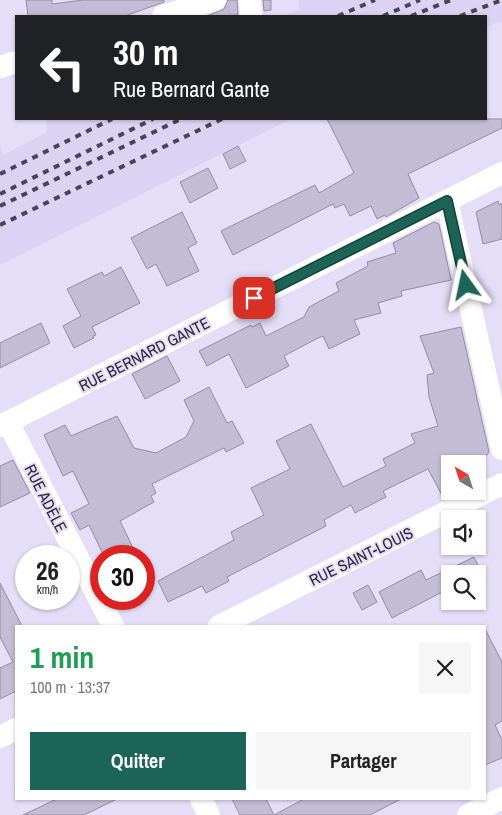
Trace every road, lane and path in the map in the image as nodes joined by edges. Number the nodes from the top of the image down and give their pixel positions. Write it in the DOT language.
graph roads {
  1 [pos="215,0"];
  2 [pos="250,0"];
  3 [pos="166,15"];
  4 [pos="251,15"];
  5 [pos="15,62"];
  6 [pos="0,67"];
  7 [pos="502,173"];
  8 [pos="447,201"];
  9 [pos="4,424"];
  10 [pos="502,449"];
  11 [pos="502,484"];
  12 [pos="112,625"];
  13 [pos="221,625"];
  14 [pos="15,730"];
  15 [pos="0,737"];
  16 [pos="502,798"];
  17 [pos="202,800"];
  18 [pos="209,815"];
  19 [pos="468,815"];
  1 -- 3 [label="street"];
  2 -- 4 [label="street"];
  5 -- 6 [label="street"];
  7 -- 8 [label="street, RUE BERNARD GANTE"];
  8 -- 9 [label="street, RUE BERNARD GANTE"];
  8 -- 10 [label="street"];
  9 -- 12 [label="street, RUE ADÈLE"];
  11 -- 13 [label="street, RUE SAINT-LOUIS"];
  14 -- 15 [label="street"];
  16 -- 19 [label="street"];
  17 -- 18 [label="street"];
}
